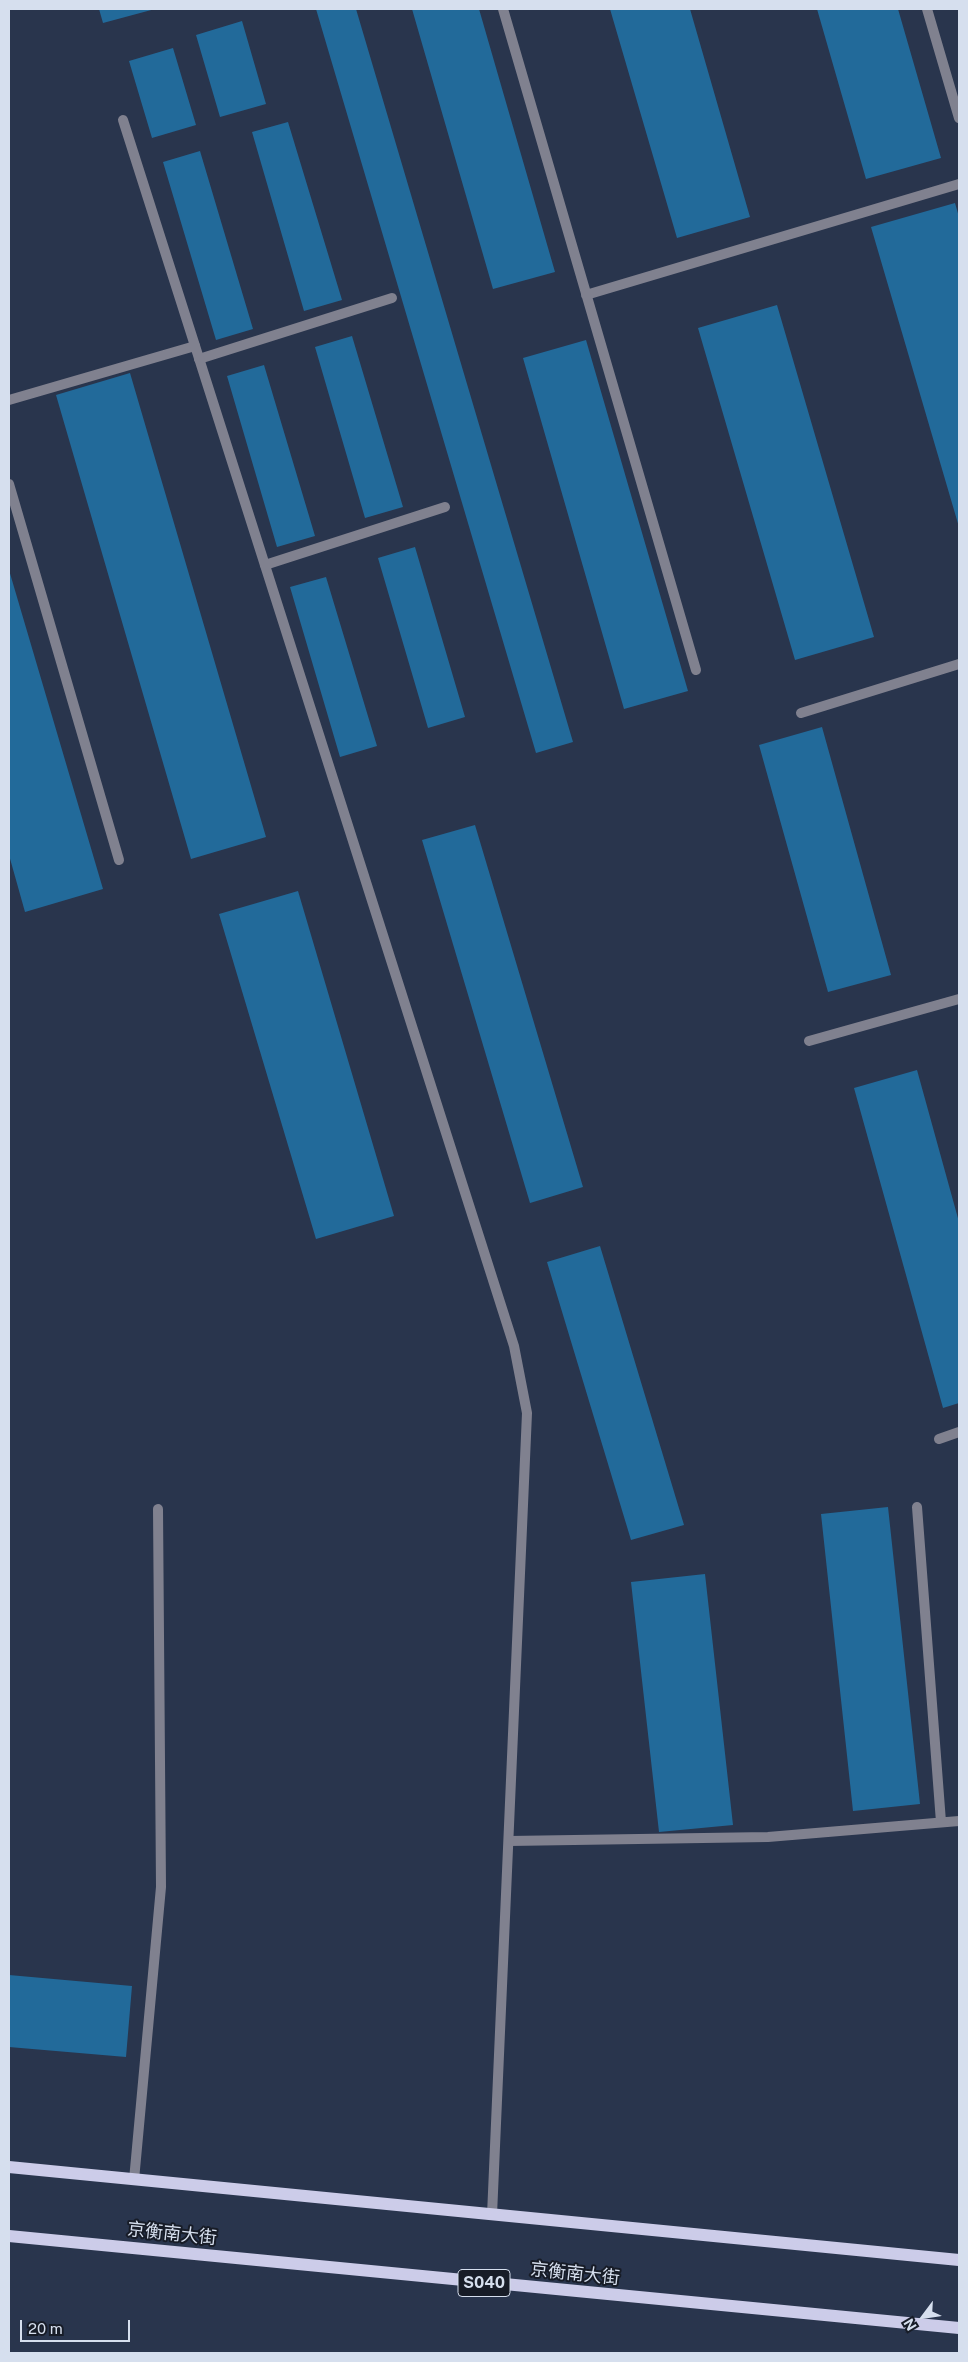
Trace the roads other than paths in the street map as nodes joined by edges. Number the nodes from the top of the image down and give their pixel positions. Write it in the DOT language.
graph roads {
  1 [pos="503,9"];
  2 [pos="927,9"];
  3 [pos="959,118"];
  4 [pos="123,120"];
  5 [pos="959,184"];
  6 [pos="586,295"];
  7 [pos="392,298"];
  8 [pos="195,346"];
  9 [pos="199,359"];
  10 [pos="9,400"];
  11 [pos="9,484"];
  12 [pos="445,507"];
  13 [pos="265,565"];
  14 [pos="959,664"];
  15 [pos="696,670"];
  16 [pos="801,713"];
  17 [pos="119,860"];
  18 [pos="959,999"];
  19 [pos="809,1041"];
  20 [pos="959,1432"];
  21 [pos="939,1438"];
  22 [pos="917,1507"];
  23 [pos="158,1508"];
  24 [pos="959,1821"];
  25 [pos="941,1822"];
  26 [pos="509,1841"];
  27 [pos="9,2168"];
  28 [pos="134,2180"];
  29 [pos="492,2215"];
  30 [pos="9,2236"];
  31 [pos="959,2260"];
  32 [pos="959,2328"];
  1 -- 6 [label="street"];
  2 -- 3 [label="street"];
  4 -- 8 [label="street"];
  5 -- 6 [label="street"];
  6 -- 15 [label="street"];
  7 -- 9 [label="street"];
  8 -- 9 [label="street"];
  8 -- 10 [label="street"];
  9 -- 13 [label="street"];
  11 -- 17 [label="street"];
  12 -- 13 [label="street"];
  13 -- 26 [label="street"];
  14 -- 16 [label="street"];
  18 -- 19 [label="street"];
  20 -- 21 [label="street"];
  22 -- 25 [label="street"];
  23 -- 28 [label="street"];
  24 -- 25 [label="street"];
  25 -- 26 [label="street"];
  26 -- 29 [label="street"];
  27 -- 28 [label="main road"];
  28 -- 29 [label="main road"];
  29 -- 31 [label="main road"];
  30 -- 32 [label="main road, 京衡南大街 / S040"];
}
